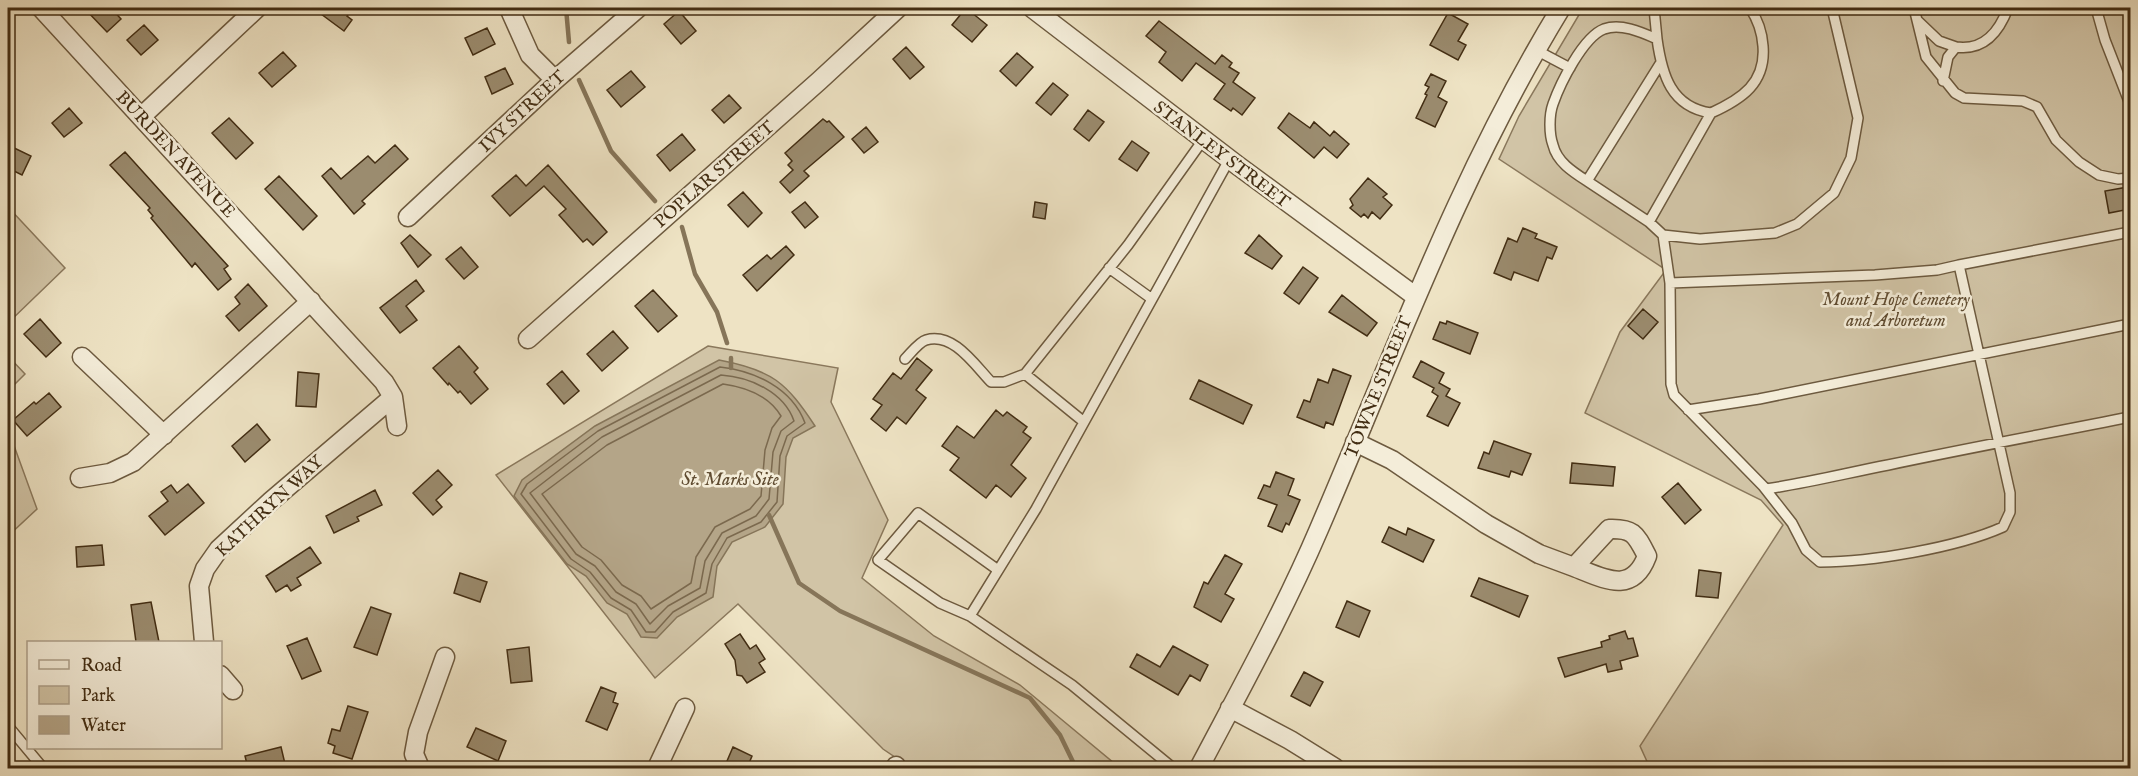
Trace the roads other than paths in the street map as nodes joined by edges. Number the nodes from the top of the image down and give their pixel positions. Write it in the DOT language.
graph roads {
  1 [pos="41,8"];
  2 [pos="257,8"];
  3 [pos="509,8"];
  4 [pos="638,8"];
  5 [pos="898,8"];
  6 [pos="1032,8"];
  7 [pos="1561,8"];
  8 [pos="1654,8"];
  9 [pos="1749,8"];
  10 [pos="1832,8"];
  11 [pos="1914,8"];
  12 [pos="2008,8"];
  13 [pos="2096,8"];
  14 [pos="1918,21"];
  15 [pos="1657,39"];
  16 [pos="1956,46"];
  17 [pos="1536,50"];
  18 [pos="1660,64"];
  19 [pos="1570,68"];
  20 [pos="555,80"];
  21 [pos="1943,81"];
  22 [pos="2130,104"];
  23 [pos="1711,113"];
  24 [pos="141,117"];
  25 [pos="1203,140"];
  26 [pos="1229,160"];
  27 [pos="2130,178"];
  28 [pos="1587,181"];
  29 [pos="408,217"];
  30 [pos="1649,222"];
  31 [pos="2130,232"];
  32 [pos="1663,235"];
  33 [pos="1959,265"];
  34 [pos="1109,268"];
  35 [pos="1670,283"];
  36 [pos="1415,296"];
  37 [pos="1152,299"];
  38 [pos="312,301"];
  39 [pos="2130,324"];
  40 [pos="528,339"];
  41 [pos="1981,355"];
  42 [pos="82,357"];
  43 [pos="905,359"];
  44 [pos="1025,374"];
  45 [pos="393,397"];
  46 [pos="1688,411"];
  47 [pos="2130,417"];
  48 [pos="1084,422"];
  49 [pos="397,426"];
  50 [pos="164,435"];
  51 [pos="1356,442"];
  52 [pos="1998,444"];
  53 [pos="80,478"];
  54 [pos="1763,486"];
  55 [pos="1574,567"];
  56 [pos="998,570"];
  57 [pos="970,616"];
  58 [pos="204,641"];
  59 [pos="445,657"];
  60 [pos="222,677"];
  61 [pos="233,690"];
  62 [pos="685,708"];
  63 [pos="1230,708"];
  64 [pos="8,726"];
  65 [pos="27,749"];
  66 [pos="27,749"];
  67 [pos="43,768"];
  68 [pos="420,768"];
  69 [pos="657,768"];
  70 [pos="1173,768"];
  71 [pos="1199,768"];
  72 [pos="1335,768"];
  1 -- 24 [label="street, BURDEN AVENUE"];
  2 -- 24 [label="street"];
  3 -- 20 [label="street"];
  4 -- 20 [label="street, IVY STREET"];
  5 -- 40 [label="street, POPLAR STREET"];
  6 -- 25 [label="street, STANLEY STREET"];
  7 -- 17 [label="street, TOWNE STREET"];
  8 -- 15 [label="lane"];
  9 -- 23 [label="lane"];
  10 -- 32 [label="lane"];
  11 -- 14 [label="lane"];
  12 -- 16 [label="lane"];
  13 -- 22 [label="lane"];
  14 -- 16 [label="lane"];
  14 -- 21 [label="lane"];
  15 -- 18 [label="lane"];
  15 -- 19 [label="lane"];
  16 -- 21 [label="lane"];
  17 -- 19 [label="lane"];
  17 -- 36 [label="street, TOWNE STREET"];
  18 -- 23 [label="lane"];
  18 -- 28 [label="lane"];
  19 -- 28 [label="lane"];
  20 -- 29 [label="street, IVY STREET"];
  21 -- 27 [label="lane"];
  23 -- 30 [label="lane"];
  24 -- 38 [label="street, BURDEN AVENUE"];
  25 -- 26 [label="street, STANLEY STREET"];
  25 -- 34 [label="lane"];
  26 -- 36 [label="street, STANLEY STREET"];
  26 -- 37 [label="lane"];
  28 -- 30 [label="lane"];
  30 -- 32 [label="lane"];
  31 -- 33 [label="lane"];
  32 -- 35 [label="lane"];
  33 -- 35 [label="lane"];
  33 -- 41 [label="lane"];
  34 -- 37 [label="lane"];
  34 -- 44 [label="lane"];
  35 -- 46 [label="lane"];
  36 -- 51 [label="street, TOWNE STREET"];
  37 -- 48 [label="lane"];
  38 -- 45 [label="street, BURDEN AVENUE"];
  38 -- 50 [label="street"];
  39 -- 41 [label="lane"];
  41 -- 46 [label="lane"];
  41 -- 52 [label="lane"];
  42 -- 50 [label="street"];
  43 -- 44 [label="lane"];
  44 -- 48 [label="lane"];
  45 -- 49 [label="street"];
  45 -- 58 [label="street, KATHRYN WAY"];
  46 -- 54 [label="lane"];
  47 -- 52 [label="lane"];
  48 -- 56 [label="lane"];
  50 -- 53 [label="street"];
  51 -- 55 [label="street"];
  51 -- 63 [label="street, TOWNE STREET"];
  52 -- 54 [label="lane"];
  52 -- 54 [label="lane"];
  56 -- 57 [label="lane"];
  56 -- 57 [label="lane"];
  57 -- 70 [label="lane"];
  59 -- 68 [label="street"];
  60 -- 61 [label="street"];
  62 -- 69 [label="street"];
  63 -- 71 [label="street, TOWNE STREET"];
  63 -- 72 [label="street"];
  64 -- 65 [label="lane"];
  66 -- 67 [label="lane"];
}
